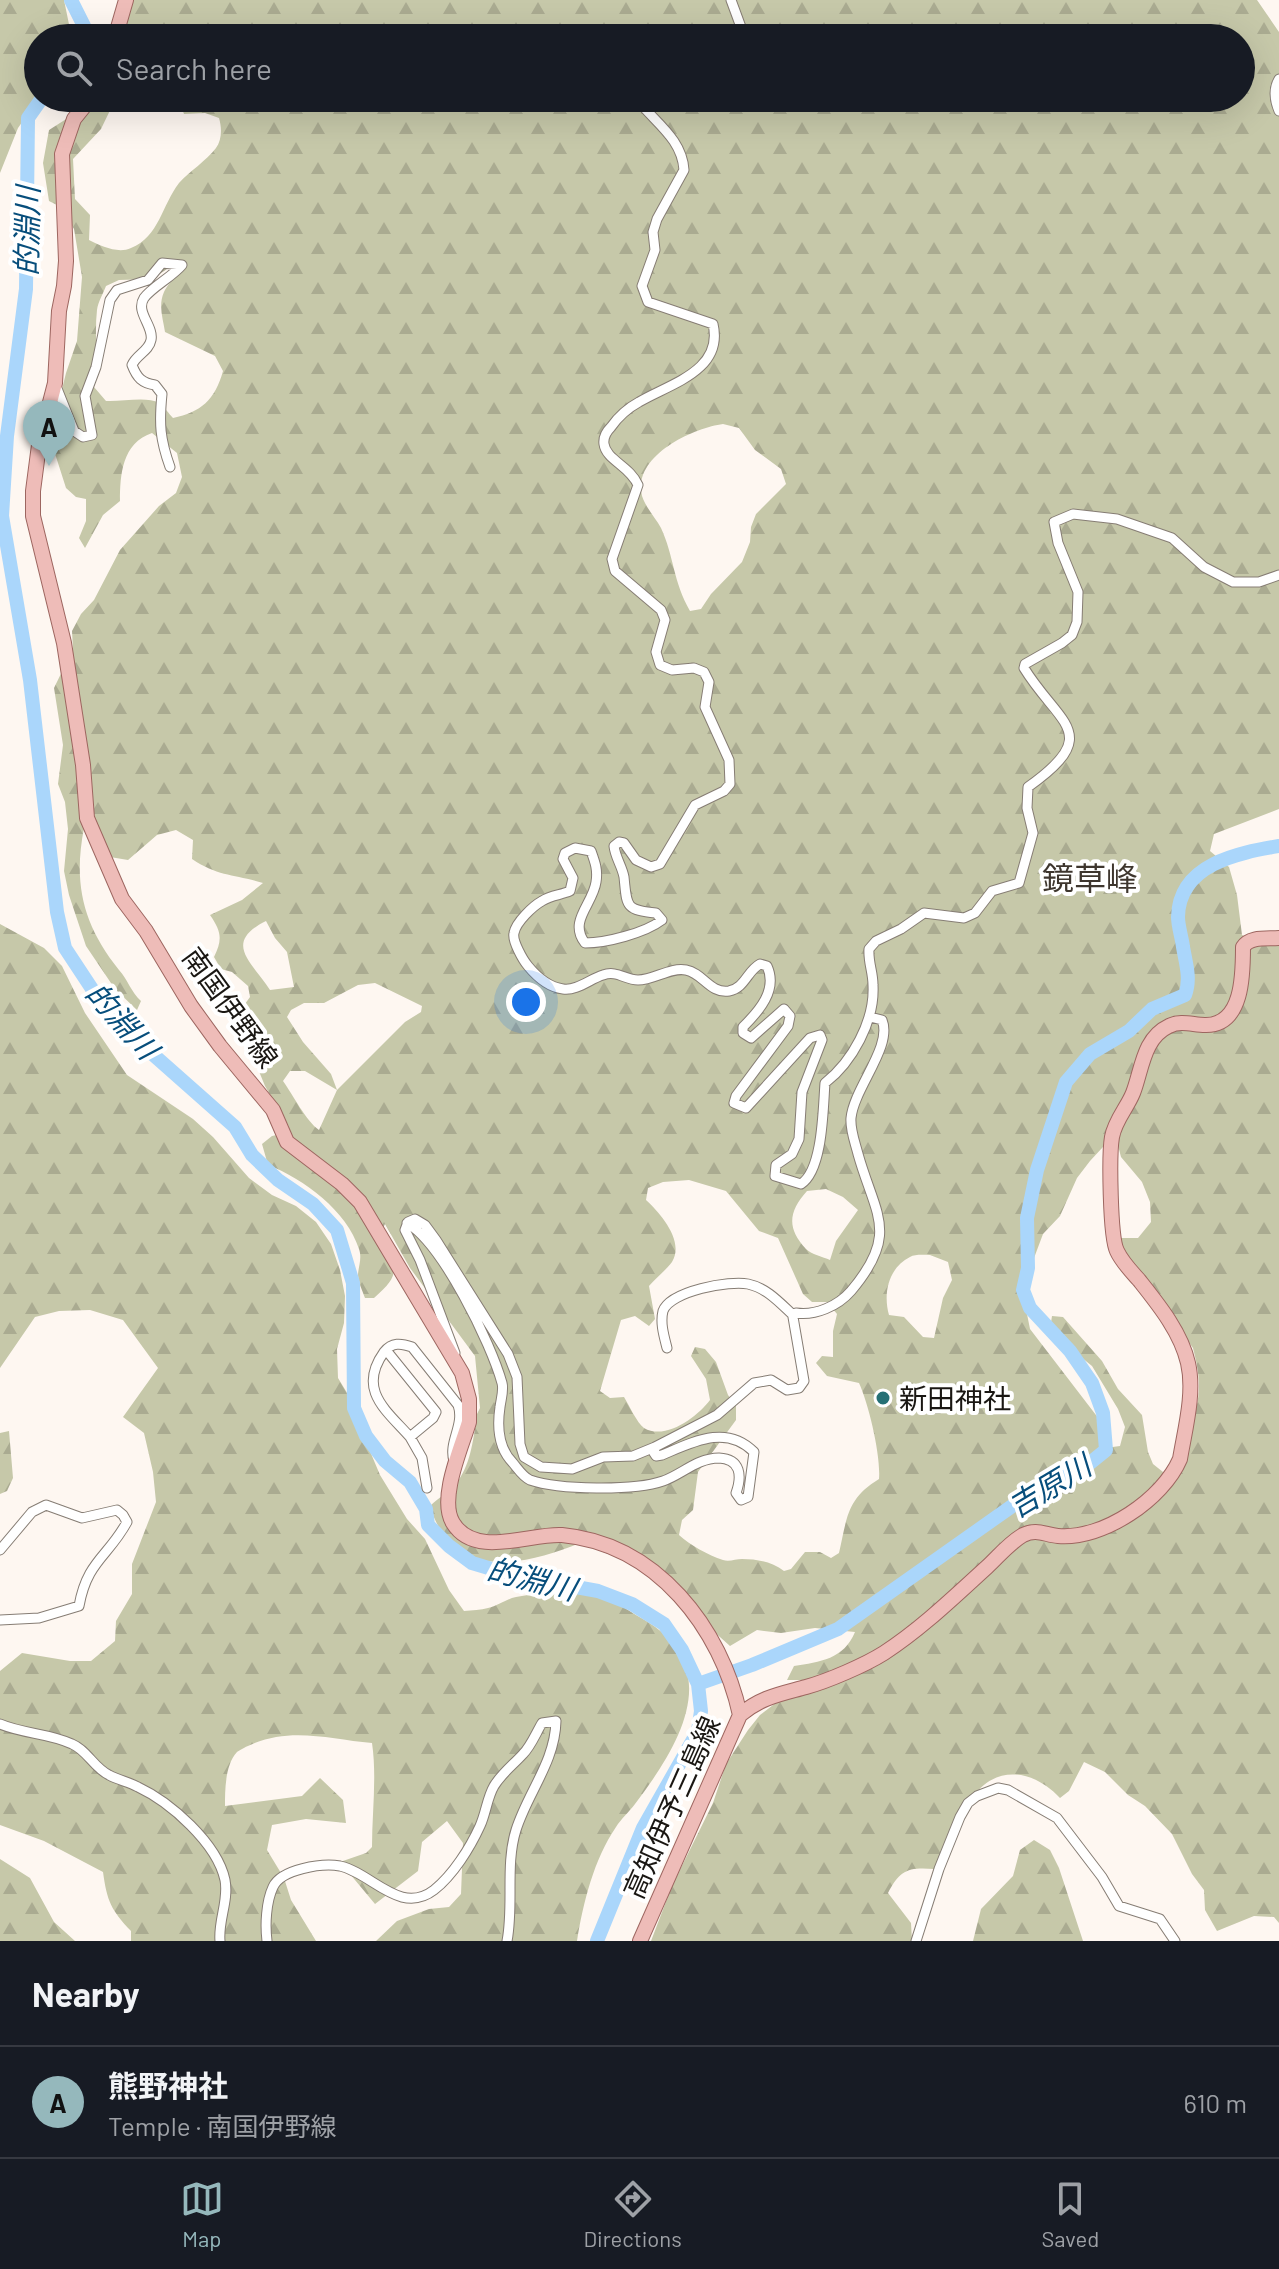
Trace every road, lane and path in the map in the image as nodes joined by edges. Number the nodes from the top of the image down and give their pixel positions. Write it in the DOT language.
graph roads {
  1 [pos="126,0"];
  2 [pos="731,0"];
  3 [pos="119,24"];
  4 [pos="740,24"];
  5 [pos="1279,79"];
  6 [pos="1279,111"];
  7 [pos="80,112"];
  8 [pos="649,112"];
  9 [pos="55,383"];
  10 [pos="170,467"];
  11 [pos="1279,575"];
  12 [pos="1279,938"];
  13 [pos="870,1017"];
  14 [pos="407,1223"];
  15 [pos="794,1316"];
  16 [pos="667,1348"];
  17 [pos="386,1350"];
  18 [pos="455,1360"];
  19 [pos="410,1437"];
  20 [pos="655,1447"];
  21 [pos="455,1464"];
  22 [pos="427,1488"];
  23 [pos="0,1550"];
  24 [pos="0,1620"];
  25 [pos="738,1707"];
  26 [pos="0,1724"];
  27 [pos="220,1941"];
  28 [pos="267,1941"];
  29 [pos="507,1941"];
  30 [pos="640,1941"];
  31 [pos="916,1941"];
  32 [pos="1175,1941"];
  1 -- 3 [label="main road"];
  2 -- 4 [label="street"];
  5 -- 6 [label="street"];
  7 -- 9 [label="main road, 南国伊野線"];
  8 -- 13 [label="street"];
  9 -- 10 [label="street"];
  9 -- 18 [label="main road, 南国伊野線"];
  11 -- 13 [label="street"];
  12 -- 25 [label="main road, 高知伊予三島線"];
  13 -- 15 [label="street"];
  14 -- 18 [label="street"];
  14 -- 20 [label="street"];
  14 -- 20 [label="street"];
  15 -- 16 [label="street"];
  15 -- 20 [label="street"];
  17 -- 19 [label="street"];
  17 -- 19 [label="street"];
  17 -- 21 [label="street"];
  18 -- 21 [label="main road, 南国伊野線"];
  19 -- 22 [label="street"];
  21 -- 25 [label="main road, 南国伊野線"];
  23 -- 24 [label="street"];
  25 -- 30 [label="main road, 高知伊予三島線"];
  26 -- 27 [label="street"];
  28 -- 29 [label="street"];
  31 -- 32 [label="street"];
}
